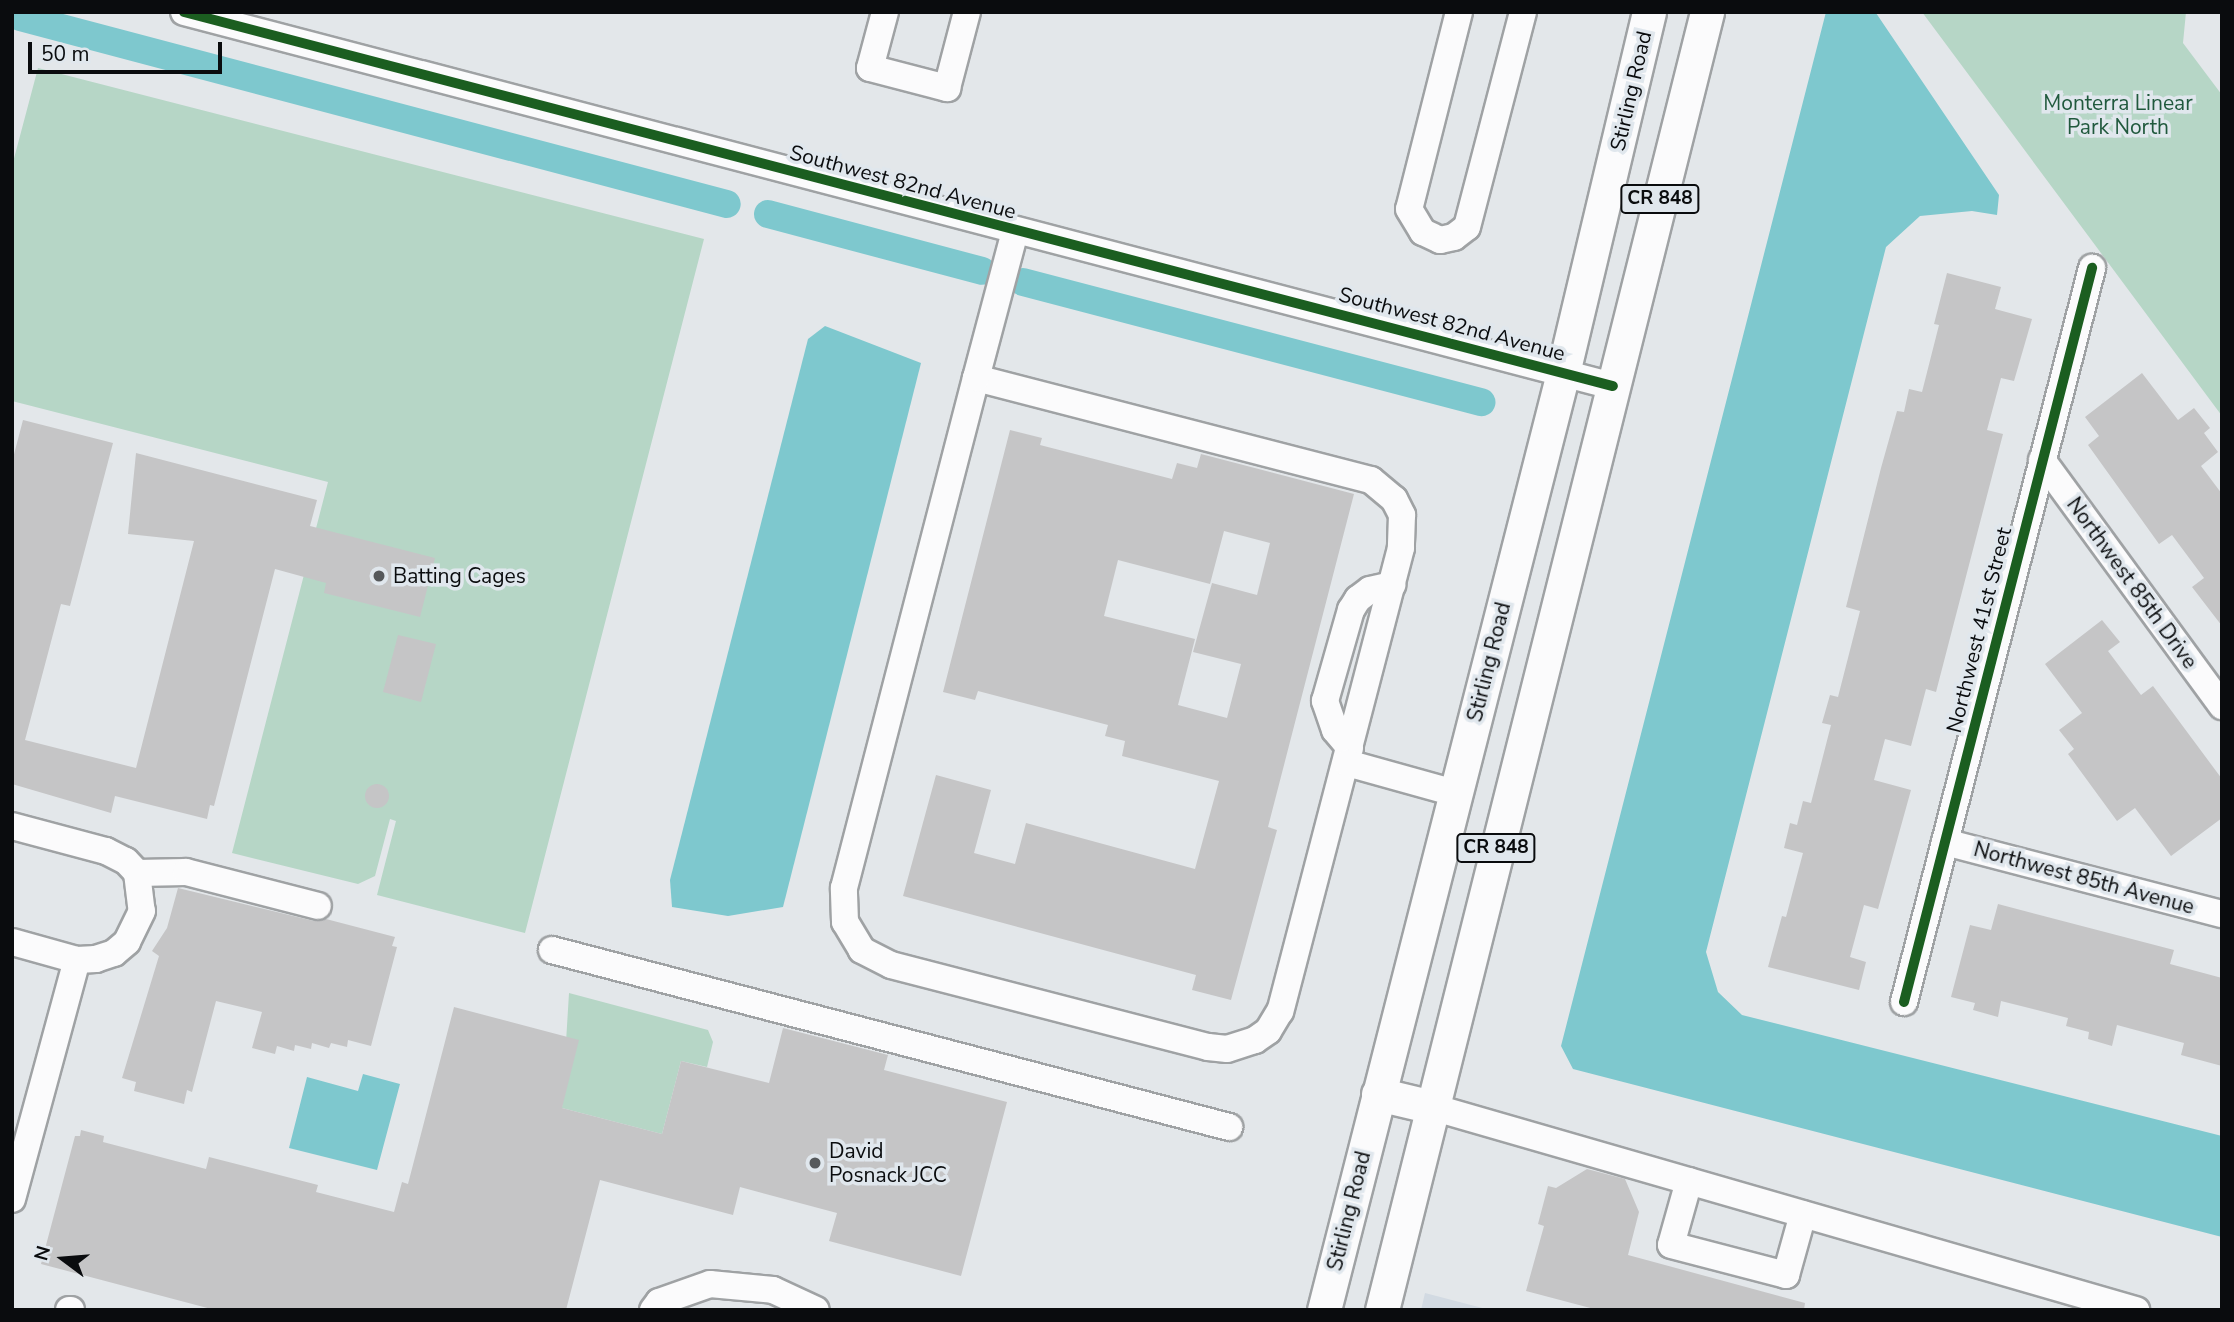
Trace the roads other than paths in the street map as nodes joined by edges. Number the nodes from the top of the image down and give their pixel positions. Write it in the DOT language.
graph roads {
  1 [pos="184,12"];
  2 [pos="885,12"];
  3 [pos="967,12"];
  4 [pos="1459,12"];
  5 [pos="1523,12"];
  6 [pos="1649,12"];
  7 [pos="1707,12"];
  8 [pos="1015,231"];
  9 [pos="2092,268"];
  10 [pos="1563,373"];
  11 [pos="976,378"];
  12 [pos="1613,386"];
  13 [pos="2042,460"];
  14 [pos="1392,585"];
  15 [pos="2222,706"];
  16 [pos="1349,755"];
  17 [pos="1455,793"];
  18 [pos="12,826"];
  19 [pos="1945,842"];
  20 [pos="136,873"];
  21 [pos="318,906"];
  22 [pos="2222,914"];
  23 [pos="12,942"];
  24 [pos="552,950"];
  25 [pos="77,960"];
  26 [pos="1904,1002"];
  27 [pos="1378,1094"];
  28 [pos="1432,1107"];
  29 [pos="1229,1127"];
  30 [pos="1689,1181"];
  31 [pos="12,1199"];
  32 [pos="1803,1214"];
  33 [pos="1387,1309"];
  34 [pos="653,1310"];
  35 [pos="816,1310"];
  36 [pos="1324,1310"];
  37 [pos="2136,1310"];
  1 -- 8 [label="street, Southwest 82nd Avenue"];
  2 -- 3 [label="street"];
  4 -- 5 [label="street"];
  6 -- 10 [label="main road, Stirling Road / CR 848"];
  7 -- 12 [label="main road, CR 848"];
  8 -- 10 [label="street, Southwest 82nd Avenue"];
  8 -- 11 [label="street"];
  9 -- 13 [label="street, Northwest 41st Street"];
  10 -- 12 [label="street, Southwest 82nd Avenue"];
  10 -- 17 [label="main road, Stirling Road / CR 848"];
  11 -- 14 [label="street"];
  11 -- 16 [label="street"];
  12 -- 28 [label="main road, CR 848"];
  13 -- 15 [label="street, Northwest 85th Drive"];
  13 -- 19 [label="street, Northwest 41st Street"];
  14 -- 16 [label="street"];
  14 -- 16 [label="street"];
  16 -- 17 [label="street"];
  17 -- 27 [label="main road, Stirling Road / CR 848"];
  18 -- 20 [label="street"];
  19 -- 22 [label="street, Northwest 85th Avenue"];
  19 -- 26 [label="street, Northwest 41st Street"];
  20 -- 21 [label="street"];
  20 -- 25 [label="street"];
  23 -- 25 [label="street"];
  24 -- 29 [label="street"];
  25 -- 31 [label="street"];
  27 -- 28 [label="main road"];
  27 -- 36 [label="main road, Stirling Road / CR 848"];
  28 -- 30 [label="street"];
  28 -- 33 [label="main road, CR 848"];
  30 -- 32 [label="street"];
  30 -- 32 [label="street"];
  32 -- 37 [label="street"];
  34 -- 35 [label="street"];
}
